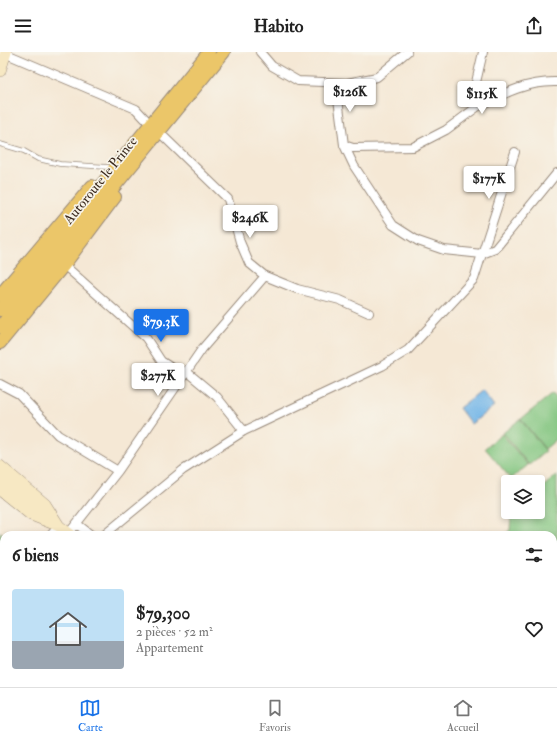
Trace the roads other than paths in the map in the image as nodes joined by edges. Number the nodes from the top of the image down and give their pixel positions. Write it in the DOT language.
graph roads {
  1 [pos="5,52"];
  2 [pos="209,52"];
  3 [pos="224,52"];
  4 [pos="260,52"];
  5 [pos="407,52"];
  6 [pos="483,52"];
  7 [pos="0,71"];
  8 [pos="557,82"];
  9 [pos="336,83"];
  10 [pos="477,107"];
  11 [pos="154,128"];
  12 [pos="0,144"];
  13 [pos="344,145"];
  14 [pos="516,152"];
  15 [pos="108,167"];
  16 [pos="557,173"];
  17 [pos="482,254"];
  18 [pos="58,256"];
  19 [pos="264,276"];
  20 [pos="0,295"];
  21 [pos="0,310"];
  22 [pos="369,313"];
  23 [pos="0,327"];
  24 [pos="0,343"];
  25 [pos="187,372"];
  26 [pos="0,384"];
  27 [pos="244,431"];
  28 [pos="0,466"];
  29 [pos="118,471"];
  30 [pos="0,477"];
  31 [pos="0,490"];
  32 [pos="77,524"];
  33 [pos="60,526"];
  34 [pos="55,531"];
  35 [pos="66,531"];
  36 [pos="72,531"];
  37 [pos="86,531"];
  38 [pos="109,531"];
  1 -- 7 [label="main road"];
  1 -- 11 [label="street"];
  2 -- 11 [label="main road, Autoroute le Prince"];
  3 -- 11 [label="main road, Autoroute le Prince"];
  4 -- 9 [label="street"];
  5 -- 9 [label="street"];
  6 -- 10 [label="street"];
  8 -- 10 [label="street"];
  9 -- 13 [label="street"];
  10 -- 13 [label="street"];
  11 -- 15 [label="main road"];
  11 -- 18 [label="main road, Autoroute le Prince"];
  11 -- 18 [label="main road"];
  11 -- 19 [label="street"];
  12 -- 15 [label="lane"];
  13 -- 17 [label="street"];
  14 -- 17 [label="street"];
  15 -- 20 [label="main road"];
  16 -- 17 [label="street"];
  17 -- 27 [label="street"];
  18 -- 21 [label="main road, Autoroute le Prince"];
  18 -- 23 [label="main road, Autoroute le Prince"];
  18 -- 24 [label="main road"];
  18 -- 25 [label="street"];
  19 -- 22 [label="street"];
  19 -- 25 [label="street"];
  25 -- 27 [label="street"];
  25 -- 29 [label="street"];
  26 -- 29 [label="street"];
  27 -- 38 [label="street"];
  28 -- 33 [label="main road"];
  29 -- 32 [label="street"];
  30 -- 33 [label="main road"];
  31 -- 33 [label="main road"];
  32 -- 36 [label="street"];
  32 -- 37 [label="street"];
  33 -- 34 [label="street"];
  33 -- 35 [label="main road"];
}
